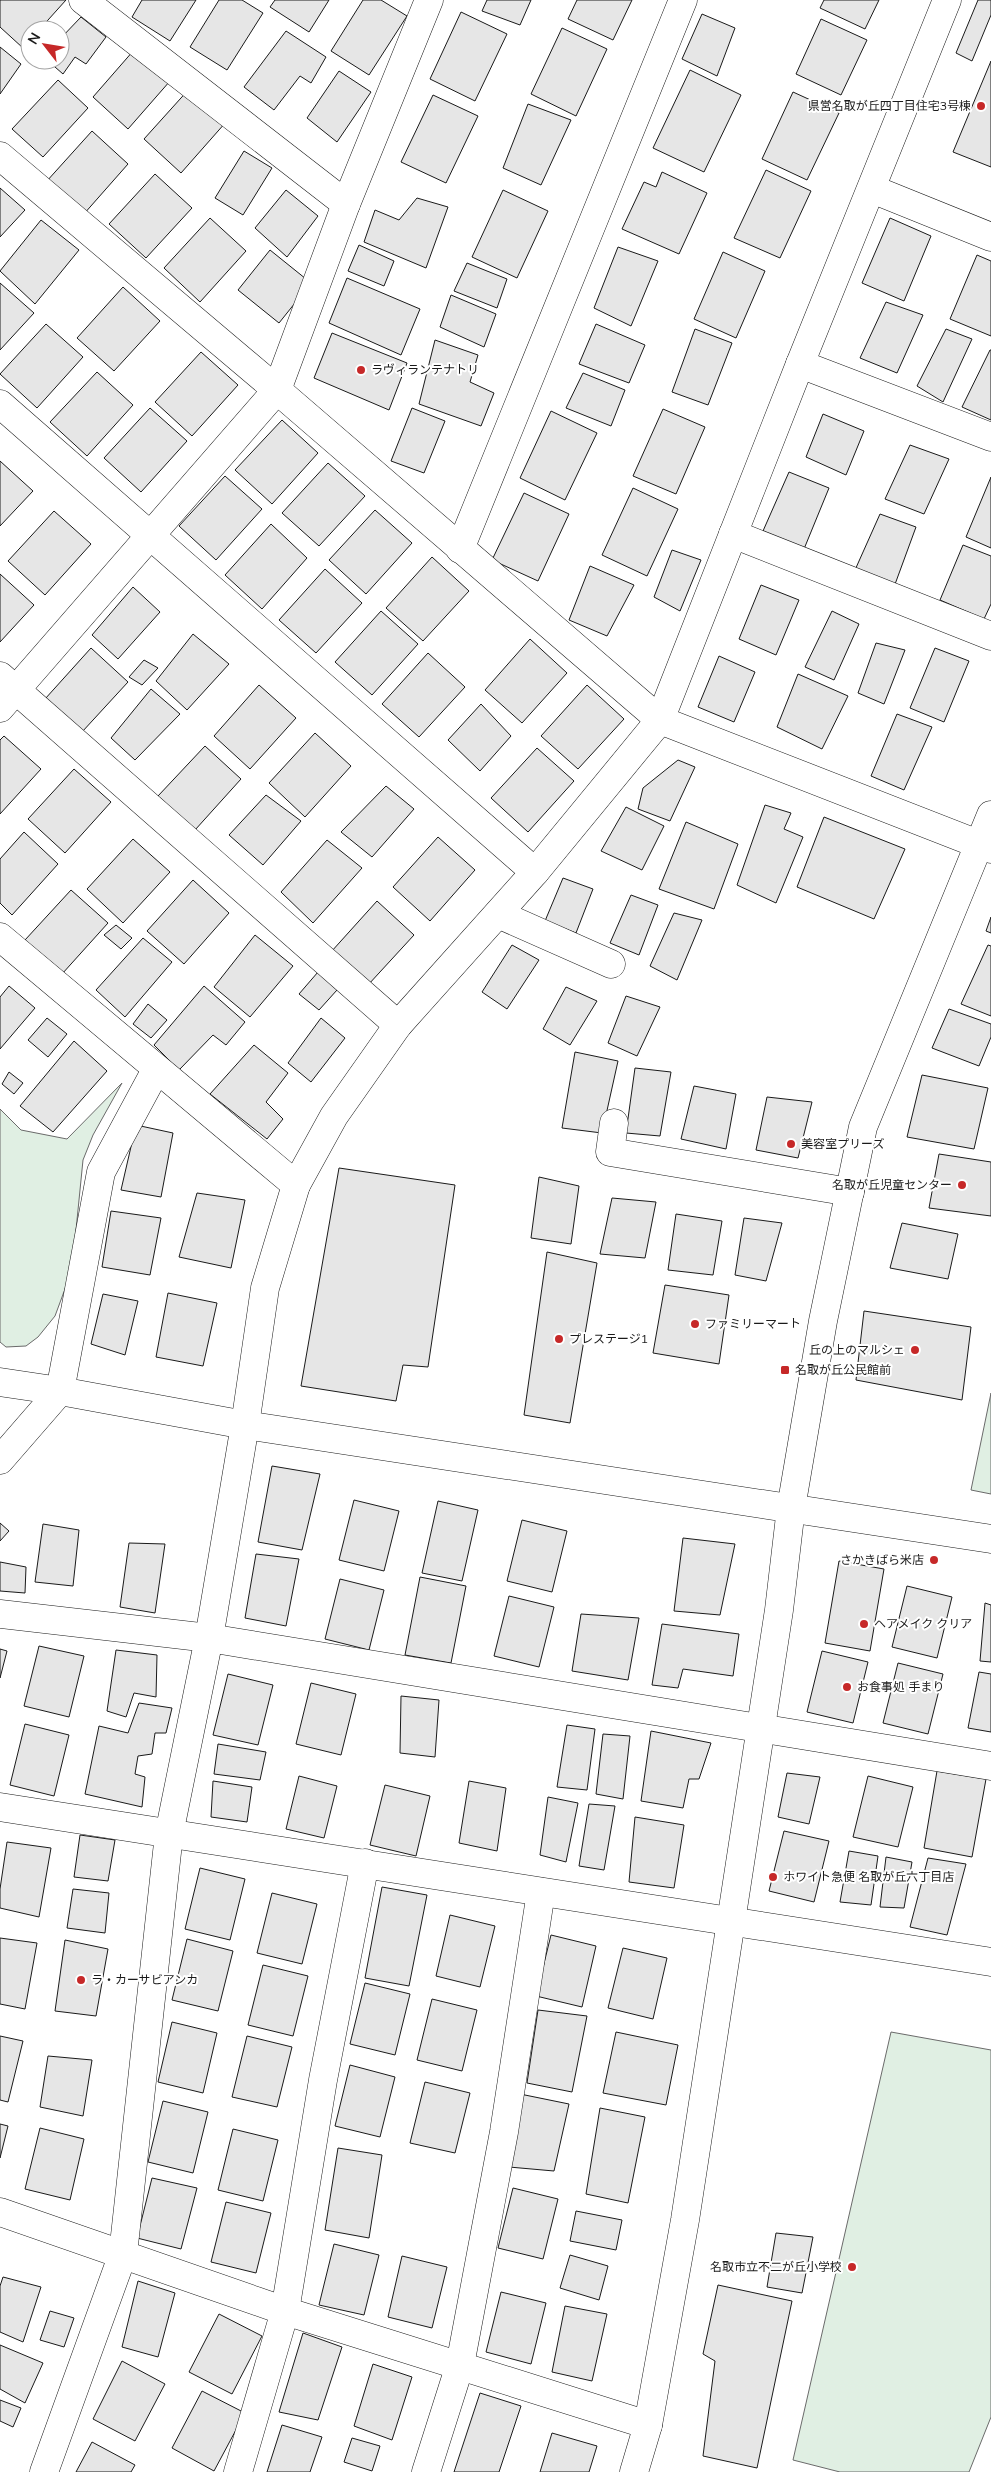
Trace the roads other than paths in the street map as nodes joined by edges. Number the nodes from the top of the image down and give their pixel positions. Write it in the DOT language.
graph roads {
  1 [pos="83,0"];
  2 [pos="428,0"];
  3 [pos="683,0"];
  4 [pos="947,0"];
  5 [pos="0,156"];
  6 [pos="872,189"];
  7 [pos="346,204"];
  8 [pos="991,237"];
  9 [pos="800,364"];
  10 [pos="277,390"];
  11 [pos="0,404"];
  12 [pos="991,437"];
  13 [pos="151,534"];
  14 [pos="733,534"];
  15 [pos="460,549"];
  16 [pos="991,636"];
  17 [pos="5,691"];
  18 [pos="660,720"];
  19 [pos="991,814"];
  20 [pos="985,847"];
  21 [pos="535,872"];
  22 [pos="498,914"];
  23 [pos="0,937"];
  24 [pos="611,964"];
  25 [pos="398,1025"];
  26 [pos="156,1070"];
  27 [pos="614,1123"];
  28 [pos="296,1185"];
  29 [pos="850,1192"];
  30 [pos="0,1382"];
  31 [pos="60,1391"];
  32 [pos="245,1425"];
  33 [pos="0,1460"];
  34 [pos="792,1508"];
  35 [pos="991,1540"];
  36 [pos="0,1614"];
  37 [pos="210,1638"];
  38 [pos="760,1730"];
  39 [pos="991,1766"];
  40 [pos="0,1807"];
  41 [pos="169,1834"];
  42 [pos="365,1863"];
  43 [pos="541,1892"];
  44 [pos="732,1921"];
  45 [pos="991,1962"];
  46 [pos="0,2212"];
  47 [pos="123,2254"];
  48 [pos="285,2311"];
  49 [pos="460,2365"];
  50 [pos="648,2425"];
  51 [pos="44,2472"];
  52 [pos="238,2472"];
  53 [pos="426,2472"];
  54 [pos="634,2472"];
  1 -- 7 [label="street"];
  2 -- 7 [label="street"];
  3 -- 15 [label="street"];
  4 -- 6 [label="street"];
  5 -- 10 [label="street"];
  6 -- 8 [label="street"];
  6 -- 9 [label="street"];
  7 -- 10 [label="street"];
  9 -- 12 [label="street"];
  9 -- 14 [label="street"];
  10 -- 13 [label="street"];
  10 -- 15 [label="street"];
  11 -- 13 [label="street"];
  13 -- 17 [label="street"];
  13 -- 21 [label="street"];
  14 -- 16 [label="street"];
  14 -- 18 [label="street"];
  15 -- 18 [label="street"];
  17 -- 25 [label="street"];
  18 -- 20 [label="street"];
  18 -- 21 [label="street"];
  19 -- 20 [label="street"];
  20 -- 29 [label="street"];
  21 -- 22 [label="street"];
  22 -- 24 [label="street"];
  22 -- 25 [label="street"];
  23 -- 26 [label="street"];
  25 -- 28 [label="street"];
  26 -- 28 [label="street"];
  26 -- 31 [label="street"];
  27 -- 29 [label="street"];
  28 -- 32 [label="street"];
  29 -- 34 [label="street"];
  30 -- 31 [label="street"];
  31 -- 32 [label="street"];
  31 -- 33 [label="street"];
  32 -- 34 [label="street"];
  32 -- 37 [label="street"];
  34 -- 35 [label="street"];
  34 -- 38 [label="street"];
  36 -- 37 [label="street"];
  37 -- 38 [label="street"];
  37 -- 41 [label="street"];
  38 -- 39 [label="street"];
  38 -- 44 [label="street"];
  40 -- 41 [label="street"];
  41 -- 42 [label="street"];
  41 -- 47 [label="street"];
  42 -- 43 [label="street"];
  42 -- 48 [label="street"];
  43 -- 44 [label="street"];
  43 -- 49 [label="street"];
  44 -- 45 [label="street"];
  44 -- 50 [label="street"];
  46 -- 47 [label="street"];
  47 -- 48 [label="street"];
  47 -- 51 [label="street"];
  48 -- 49 [label="street"];
  48 -- 52 [label="street"];
  49 -- 50 [label="street"];
  49 -- 53 [label="street"];
  50 -- 54 [label="street"];
}
